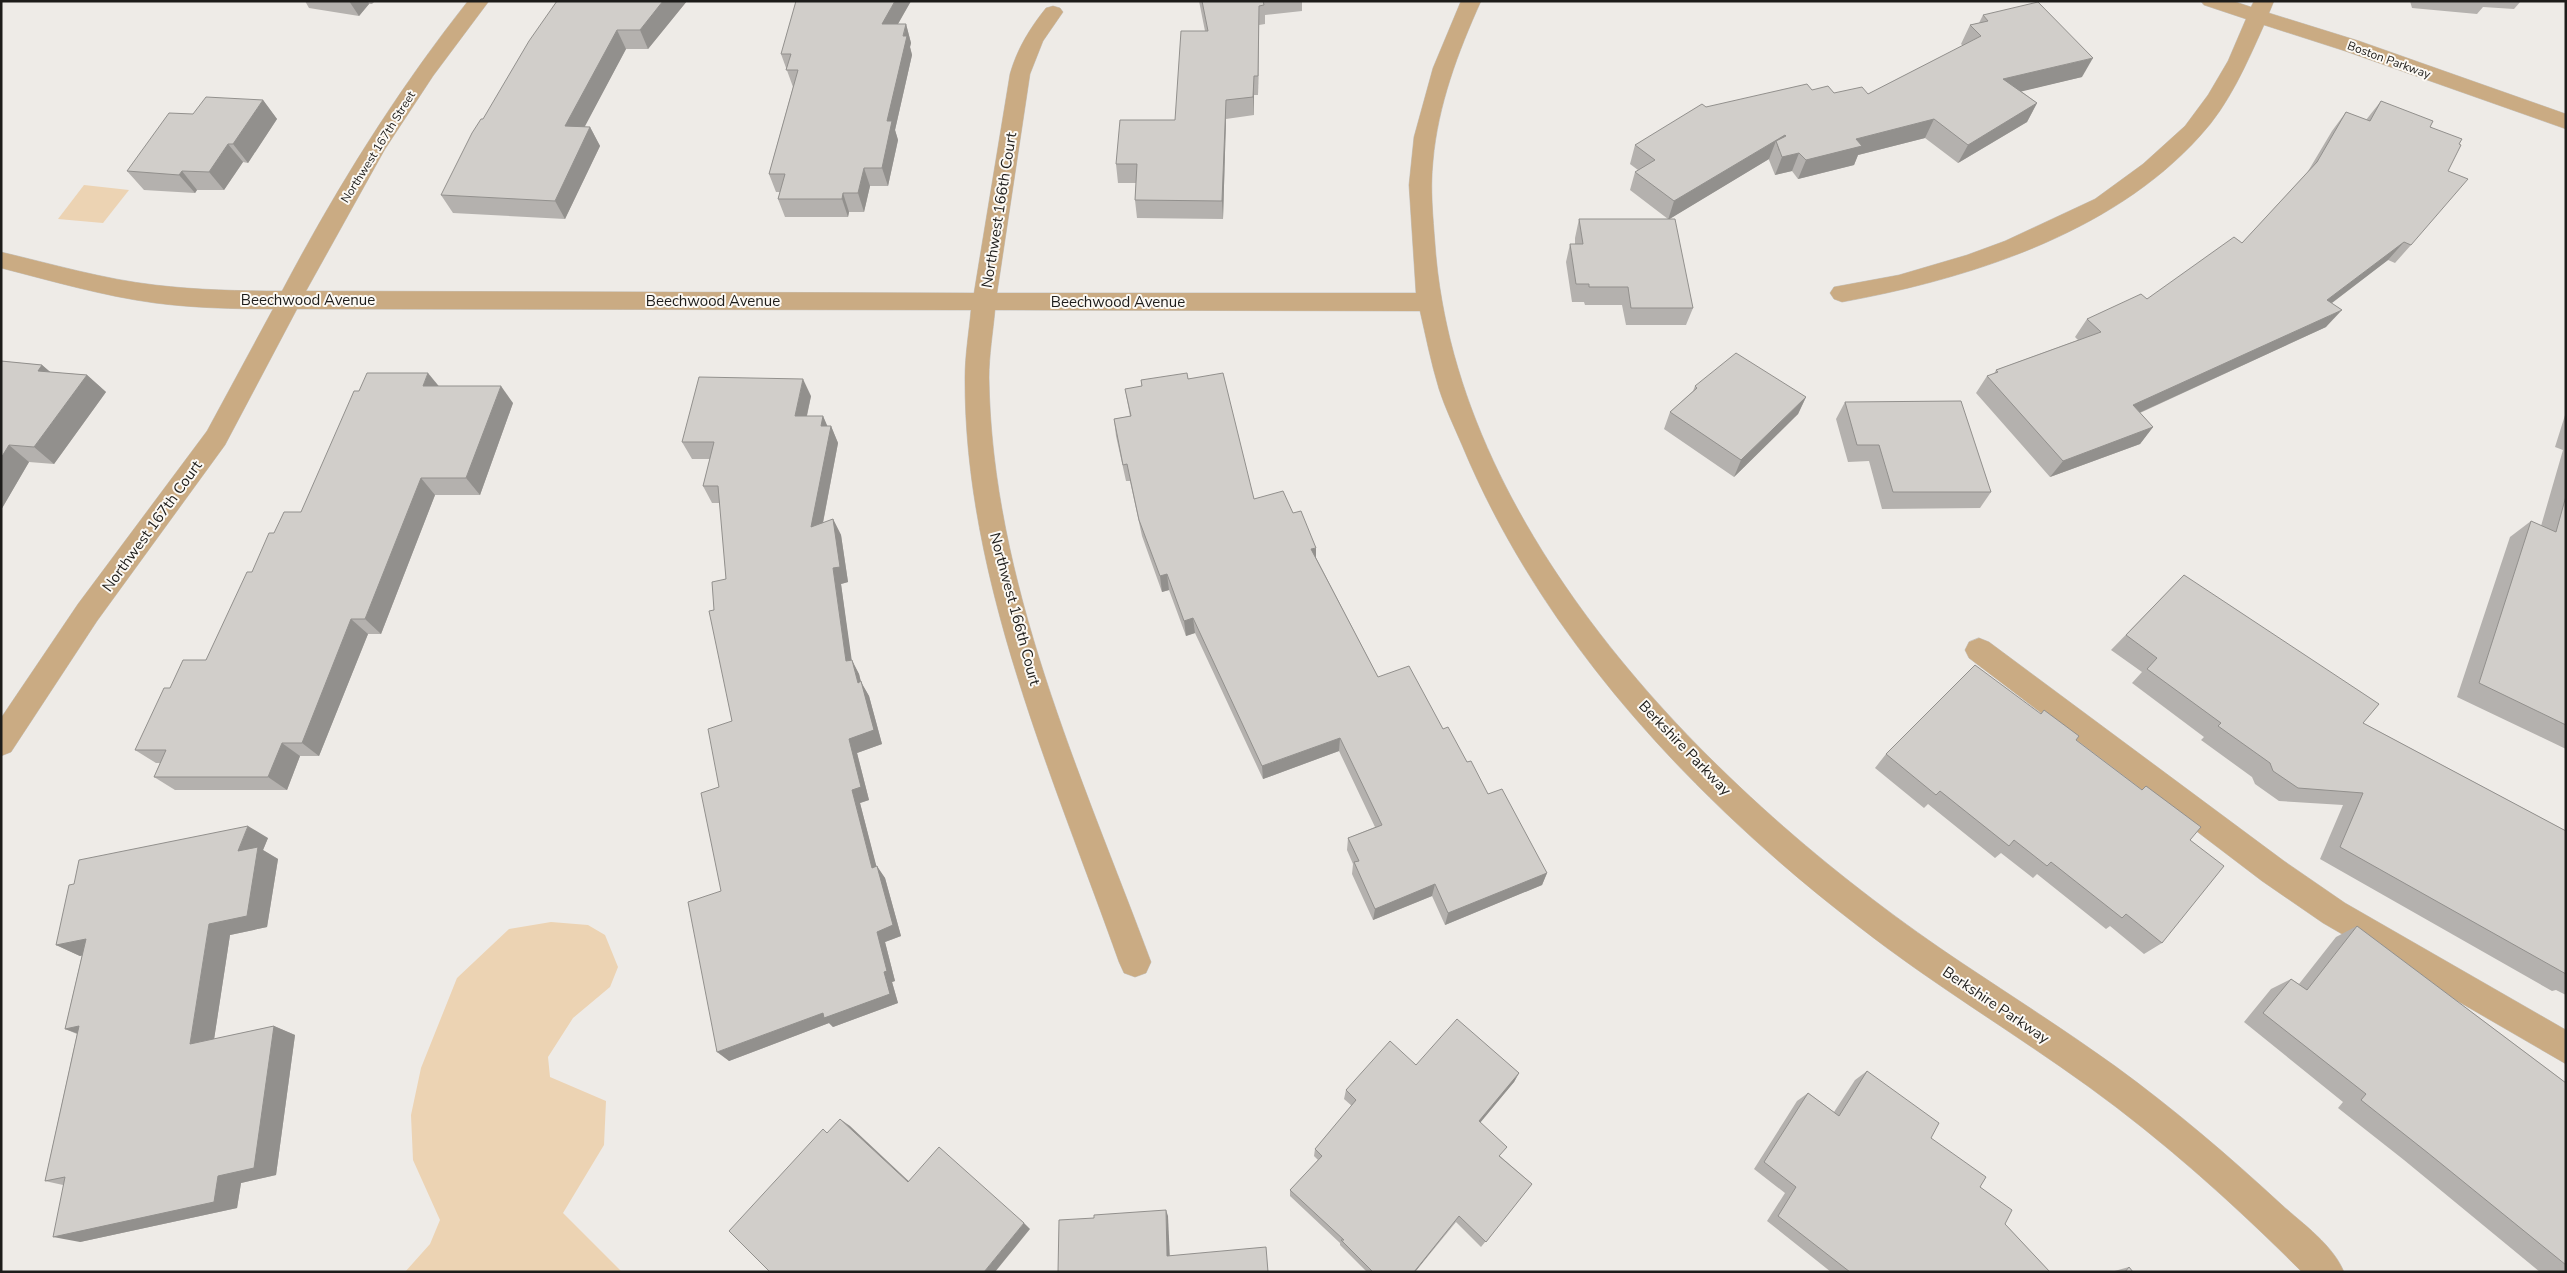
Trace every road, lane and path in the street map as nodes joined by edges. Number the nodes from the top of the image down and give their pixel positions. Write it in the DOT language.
graph roads {
  1 [pos="479,1"];
  2 [pos="1471,1"];
  3 [pos="2211,1"];
  4 [pos="2261,8"];
  5 [pos="1053,12"];
  6 [pos="2566,122"];
  7 [pos="1,260"];
  8 [pos="1842,293"];
  9 [pos="289,300"];
  10 [pos="984,302"];
  11 [pos="1428,302"];
  12 [pos="1979,650"];
  13 [pos="1,743"];
  14 [pos="1135,962"];
  15 [pos="2566,1048"];
  16 [pos="2327,1272"];
  1 -- 9 [label="street, Northwest 167th Street"];
  2 -- 11 [label="street, Berkshire Parkway"];
  3 -- 4 [label="street, Boston Parkway"];
  4 -- 6 [label="street, Boston Parkway"];
  4 -- 8 [label="street"];
  5 -- 10 [label="street, Northwest 166th Court"];
  7 -- 9 [label="street, Beechwood Avenue"];
  9 -- 10 [label="street, Beechwood Avenue"];
  9 -- 13 [label="street, Northwest 167th Court"];
  10 -- 11 [label="street, Beechwood Avenue"];
  10 -- 14 [label="street, Northwest 166th Court"];
  11 -- 16 [label="street, Berkshire Parkway"];
  12 -- 15 [label="street"];
}
